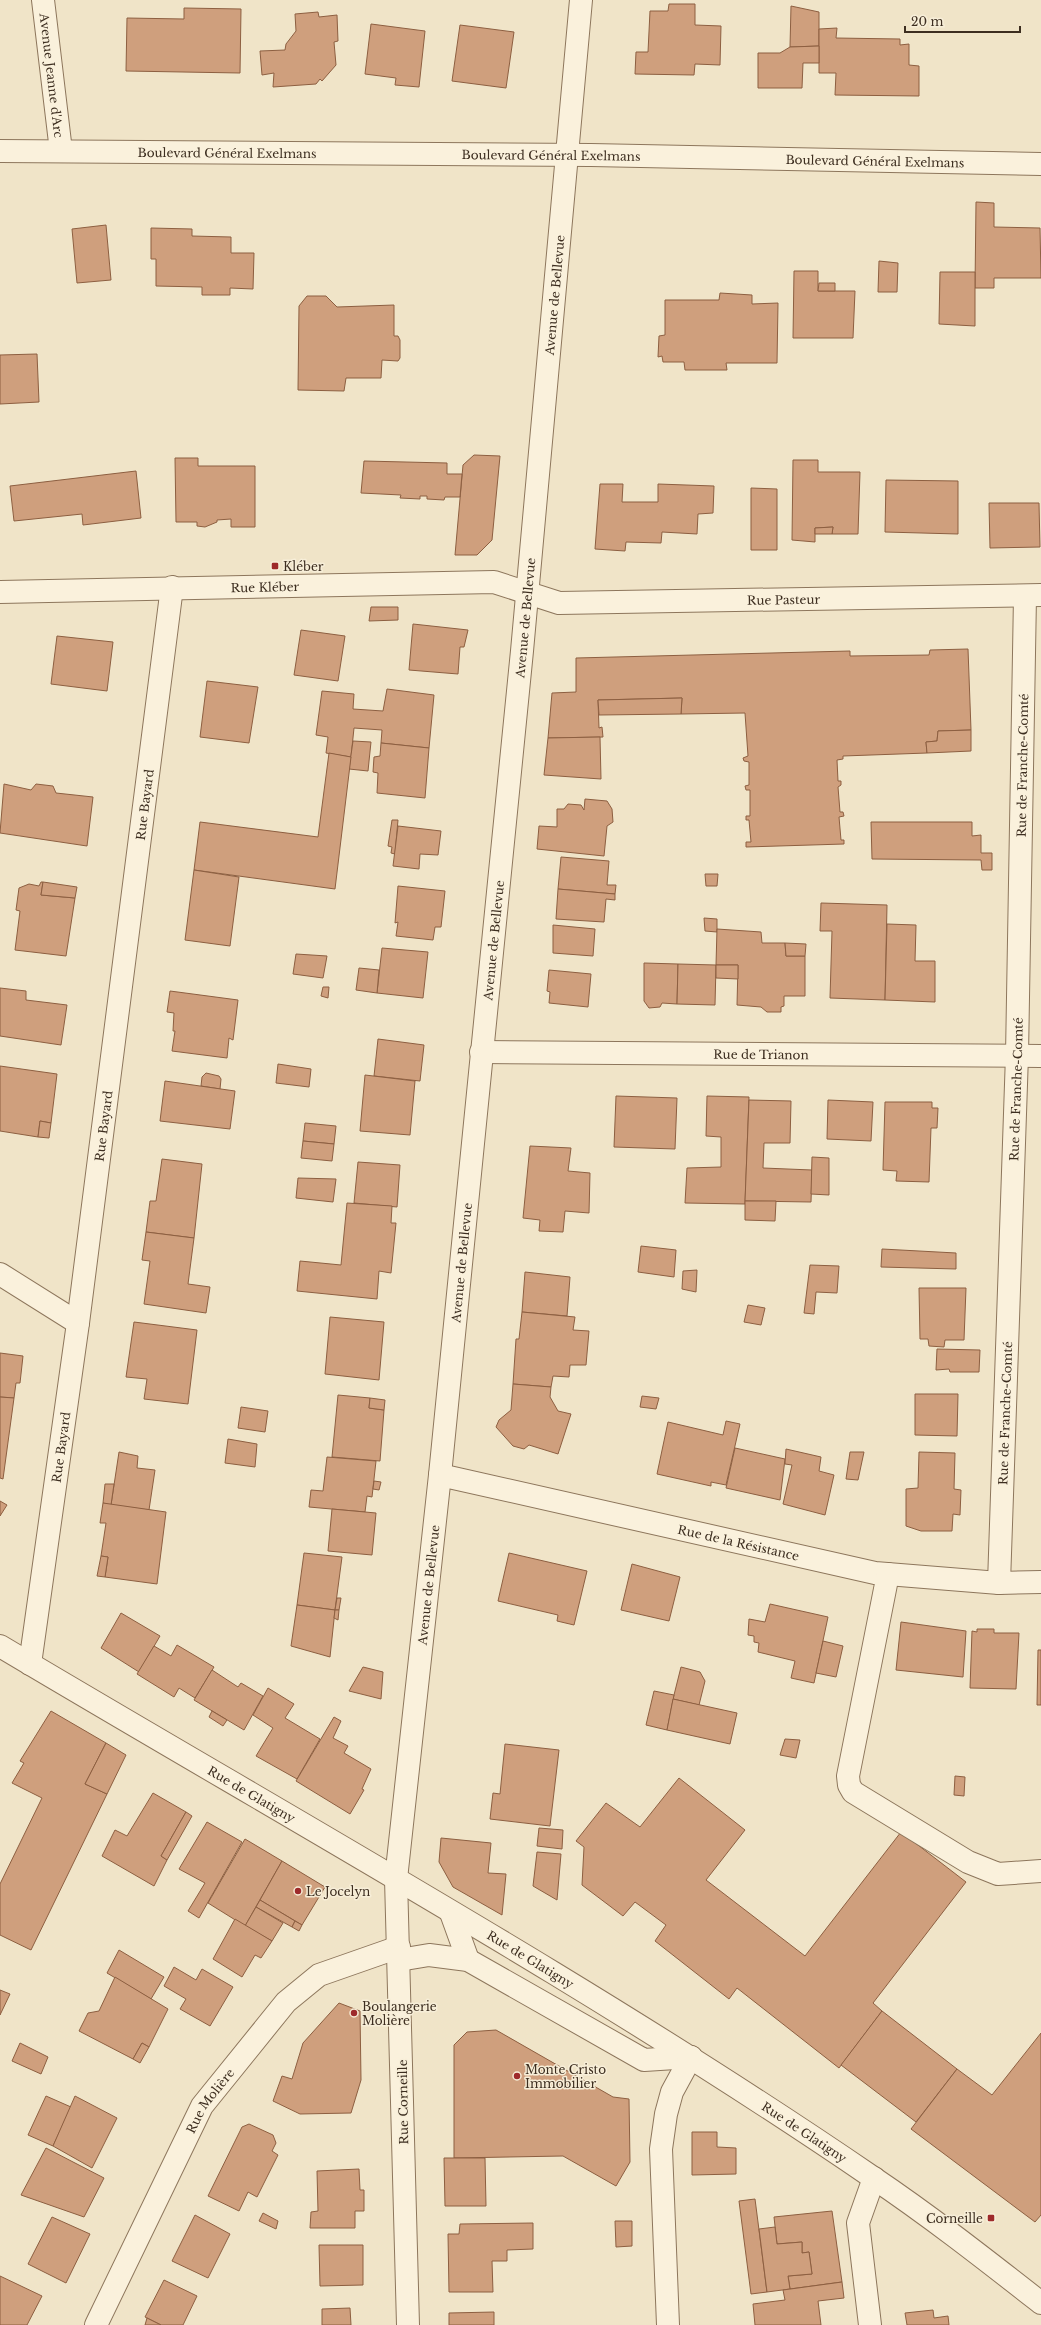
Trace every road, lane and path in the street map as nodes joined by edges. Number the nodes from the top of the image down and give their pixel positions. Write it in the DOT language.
graph roads {
  1 [pos="43,0"];
  2 [pos="581,0"];
  3 [pos="0,151"];
  4 [pos="61,151"];
  5 [pos="567,155"];
  6 [pos="1041,164"];
  7 [pos="172,587"];
  8 [pos="0,592"];
  9 [pos="527,594"];
  10 [pos="1033,596"];
  11 [pos="481,1052"];
  12 [pos="1017,1056"];
  13 [pos="1041,1056"];
  14 [pos="0,1274"];
  15 [pos="78,1323"];
  16 [pos="440,1475"];
  17 [pos="888,1574"];
  18 [pos="1041,1582"];
  19 [pos="999,1583"];
  20 [pos="0,1646"];
  21 [pos="30,1664"];
  22 [pos="1041,1871"];
  23 [pos="396,1880"];
  24 [pos="451,1913"];
  25 [pos="399,1953"];
  26 [pos="468,1960"];
  27 [pos="691,2057"];
  28 [pos="874,2178"];
  29 [pos="1041,2303"];
  30 [pos="96,2325"];
  31 [pos="408,2325"];
  32 [pos="668,2325"];
  33 [pos="870,2325"];
  1 -- 4 [label="street, Avenue Jeanne d'Arc"];
  2 -- 5 [label="street, Avenue de Bellevue"];
  3 -- 4 [label="street, Boulevard Général Exelmans"];
  4 -- 5 [label="street, Boulevard Général Exelmans"];
  5 -- 6 [label="street, Boulevard Général Exelmans"];
  5 -- 9 [label="street, Avenue de Bellevue"];
  7 -- 8 [label="street, Rue Kléber"];
  7 -- 9 [label="street, Rue Kléber"];
  7 -- 15 [label="street, Rue Bayard"];
  9 -- 10 [label="street, Rue Pasteur"];
  9 -- 11 [label="street, Avenue de Bellevue"];
  10 -- 12 [label="street, Rue de Franche-Comté"];
  11 -- 12 [label="street, Rue de Trianon"];
  11 -- 16 [label="street, Avenue de Bellevue"];
  12 -- 13 [label="street, Rue de Trianon"];
  12 -- 19 [label="street, Rue de Franche-Comté"];
  14 -- 15 [label="street"];
  15 -- 21 [label="street, Rue Bayard"];
  16 -- 17 [label="street, Rue de la Résistance"];
  16 -- 23 [label="street, Avenue de Bellevue"];
  17 -- 19 [label="street, Rue de la Résistance"];
  17 -- 22 [label="street"];
  18 -- 19 [label="street, Rue de la Résistance"];
  20 -- 21 [label="street, Rue de Glatigny"];
  21 -- 23 [label="street, Rue de Glatigny"];
  23 -- 24 [label="street, Rue de Glatigny"];
  23 -- 25 [label="street, Rue Corneille"];
  24 -- 26 [label="street"];
  24 -- 27 [label="street, Rue de Glatigny"];
  25 -- 26 [label="street, Rue Molière"];
  25 -- 30 [label="street, Rue Molière"];
  25 -- 31 [label="street, Rue Corneille"];
  26 -- 27 [label="street"];
  27 -- 28 [label="street, Rue de Glatigny"];
  27 -- 32 [label="street"];
  28 -- 29 [label="street, Rue de Glatigny"];
  28 -- 33 [label="street"];
}
